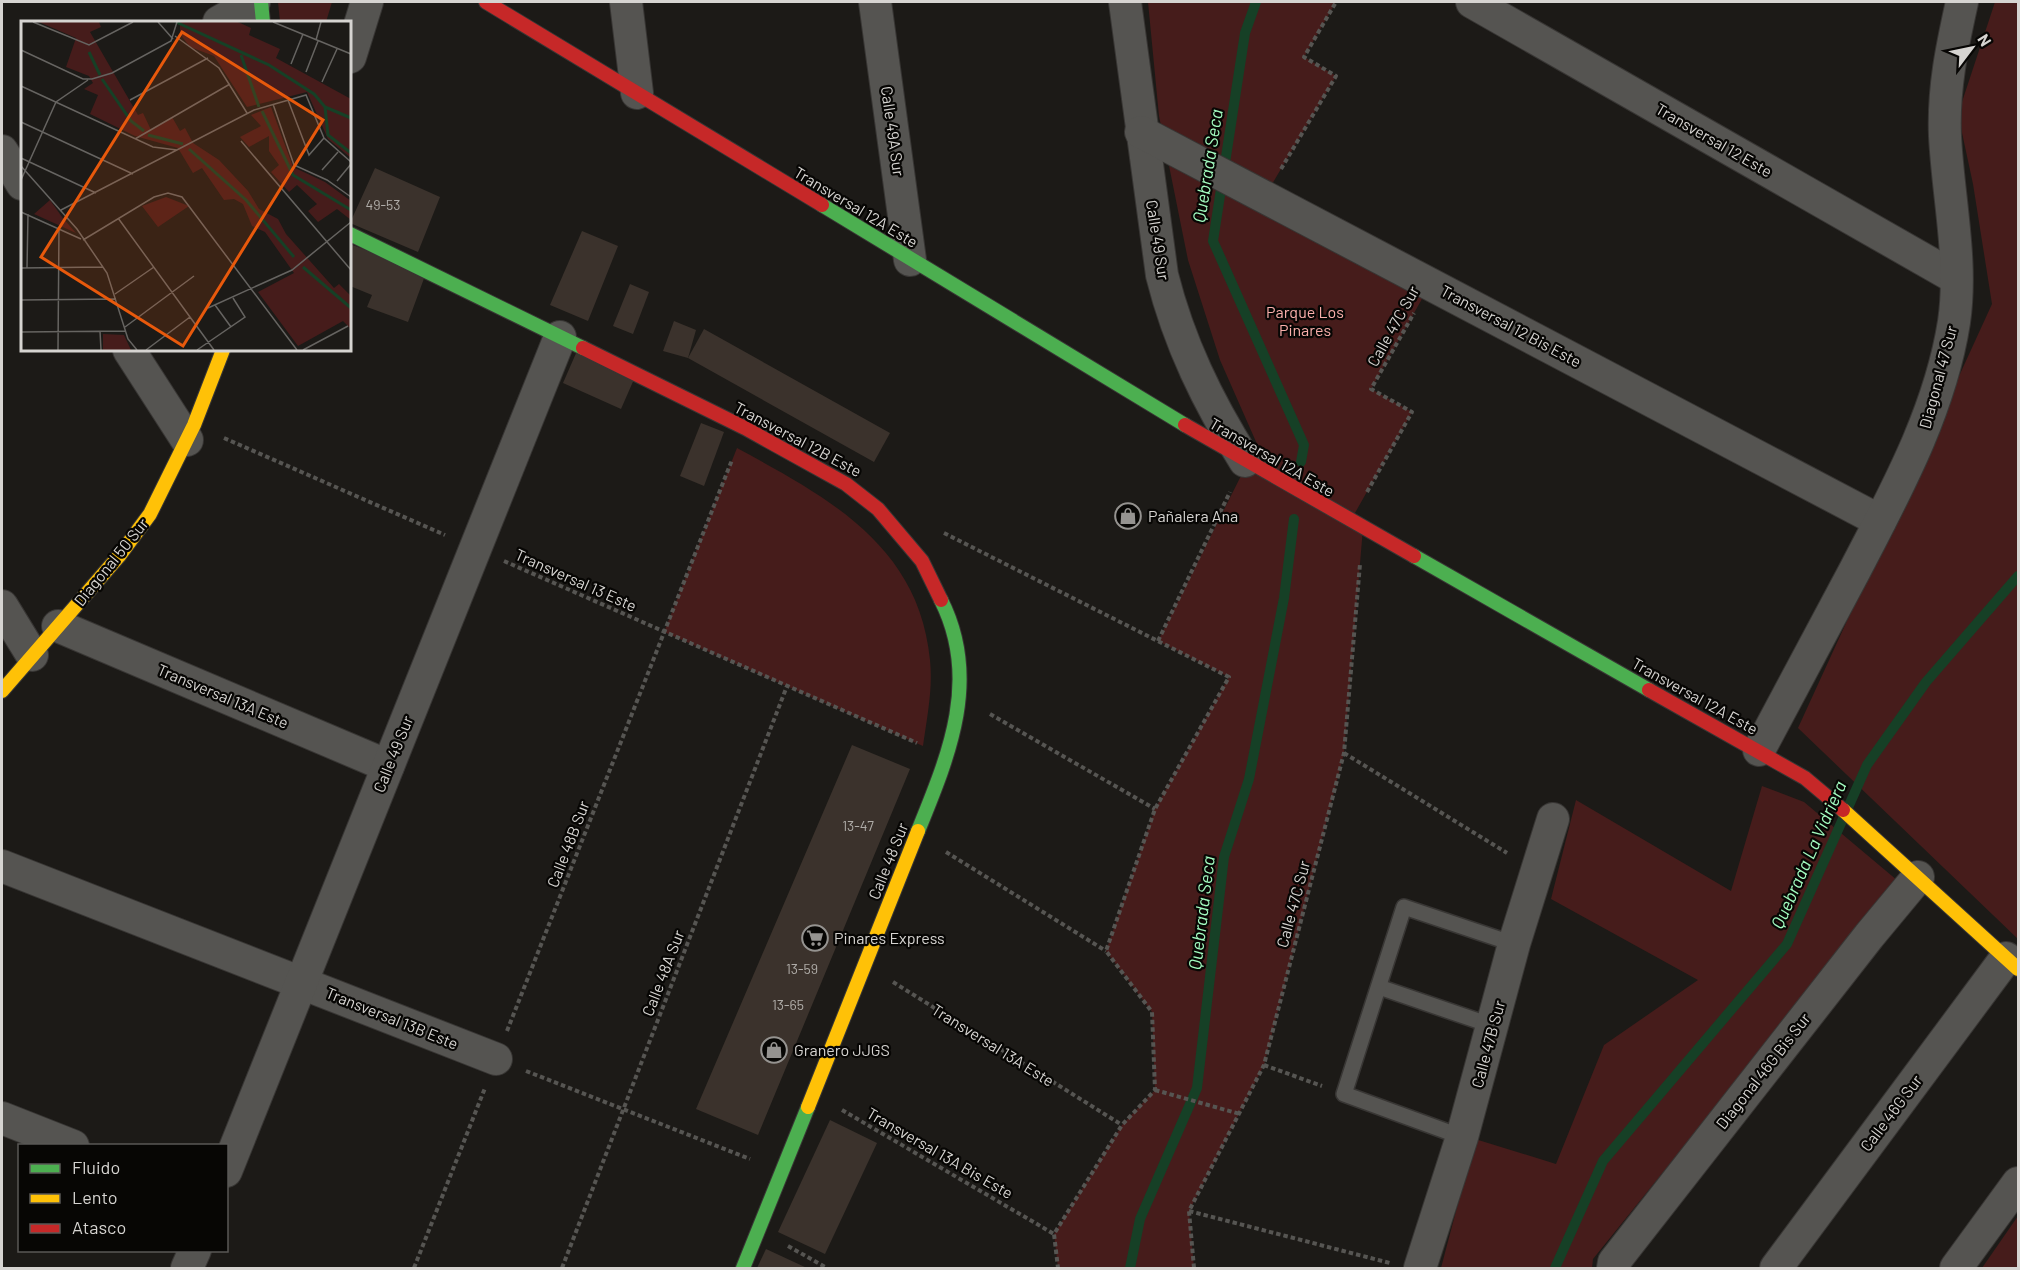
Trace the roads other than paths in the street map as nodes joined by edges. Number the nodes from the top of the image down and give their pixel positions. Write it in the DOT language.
graph roads {
  1 [pos="254,2"];
  2 [pos="261,2"];
  3 [pos="368,2"];
  4 [pos="486,2"];
  5 [pos="626,2"];
  6 [pos="875,2"];
  7 [pos="1125,2"];
  8 [pos="1472,2"];
  9 [pos="1962,2"];
  10 [pos="221,21"];
  11 [pos="263,21"];
  12 [pos="351,54"];
  13 [pos="637,93"];
  14 [pos="1141,132"];
  15 [pos="7,151"];
  16 [pos="21,182"];
  17 [pos="351,234"];
  18 [pos="910,260"];
  19 [pos="1956,278"];
  20 [pos="560,337"];
  21 [pos="130,351"];
  22 [pos="223,351"];
  23 [pos="191,432"];
  24 [pos="1245,461"];
  25 [pos="846,484"];
  26 [pos="1880,521"];
  27 [pos="2,606"];
  28 [pos="58,626"];
  29 [pos="32,655"];
  30 [pos="2,691"];
  31 [pos="1759,750"];
  32 [pos="388,766"];
  33 [pos="1552,819"];
  34 [pos="2,866"];
  35 [pos="1918,877"];
  36 [pos="1514,944"];
  37 [pos="2012,964"];
  38 [pos="302,982"];
  39 [pos="1379,987"];
  40 [pos="1493,1026"];
  41 [pos="496,1059"];
  42 [pos="2,1118"];
  43 [pos="1462,1137"];
  44 [pos="68,1144"];
  45 [pos="228,1166"];
  46 [pos="2019,1184"];
  47 [pos="195,1252"];
  48 [pos="1410,1267"];
  49 [pos="188,1269"];
  50 [pos="743,1269"];
  51 [pos="1613,1269"];
  52 [pos="1776,1269"];
  53 [pos="1956,1269"];
  1 -- 10 [label="street"];
  2 -- 11 [label="street"];
  3 -- 12 [label="street"];
  4 -- 13 [label="street, Transversal 12A Este"];
  5 -- 13 [label="street"];
  6 -- 18 [label="street, Calle 49A Sur"];
  7 -- 14 [label="street, Calle 49 Sur"];
  8 -- 19 [label="street, Transversal 12 Este"];
  9 -- 19 [label="street, Diagonal 47 Sur"];
  13 -- 18 [label="street, Transversal 12A Este"];
  14 -- 24 [label="street, Calle 49 Sur"];
  14 -- 26 [label="street, Transversal 12 Bis Este"];
  15 -- 16 [label="street"];
  17 -- 20 [label="street, Transversal 12B Este"];
  18 -- 24 [label="street, Transversal 12A Este"];
  19 -- 26 [label="street, Diagonal 47 Sur"];
  20 -- 25 [label="street, Transversal 12B Este"];
  20 -- 32 [label="street, Calle 49 Sur"];
  21 -- 23 [label="street"];
  22 -- 23 [label="street, Diagonal 50 Sur"];
  23 -- 28 [label="street, Diagonal 50 Sur"];
  24 -- 31 [label="street, Transversal 12A Este"];
  25 -- 50 [label="street, Calle 48 Sur"];
  26 -- 31 [label="street, Diagonal 47 Sur"];
  27 -- 29 [label="street"];
  28 -- 29 [label="street, Diagonal 50 Sur"];
  28 -- 32 [label="street, Transversal 13A Este"];
  29 -- 30 [label="street, Diagonal 50 Sur"];
  31 -- 35 [label="street, Transversal 12A Este"];
  32 -- 38 [label="street, Calle 49 Sur"];
  33 -- 36 [label="street, Calle 47B Sur"];
  34 -- 38 [label="street, Transversal 13B Este"];
  35 -- 37 [label="street, Transversal 12A Este"];
  35 -- 51 [label="street, Diagonal 46G Bis Sur"];
  36 -- 39 [label="lane"];
  36 -- 40 [label="street, Calle 47B Sur"];
  37 -- 52 [label="street, Calle 46G Sur"];
  38 -- 41 [label="street, Transversal 13B Este"];
  38 -- 45 [label="street, Calle 49 Sur"];
  39 -- 40 [label="lane"];
  39 -- 43 [label="lane"];
  40 -- 43 [label="street, Calle 47B Sur"];
  42 -- 44 [label="street"];
  43 -- 48 [label="street, Calle 47B Sur"];
  46 -- 53 [label="street"];
  47 -- 49 [label="street"];
}
